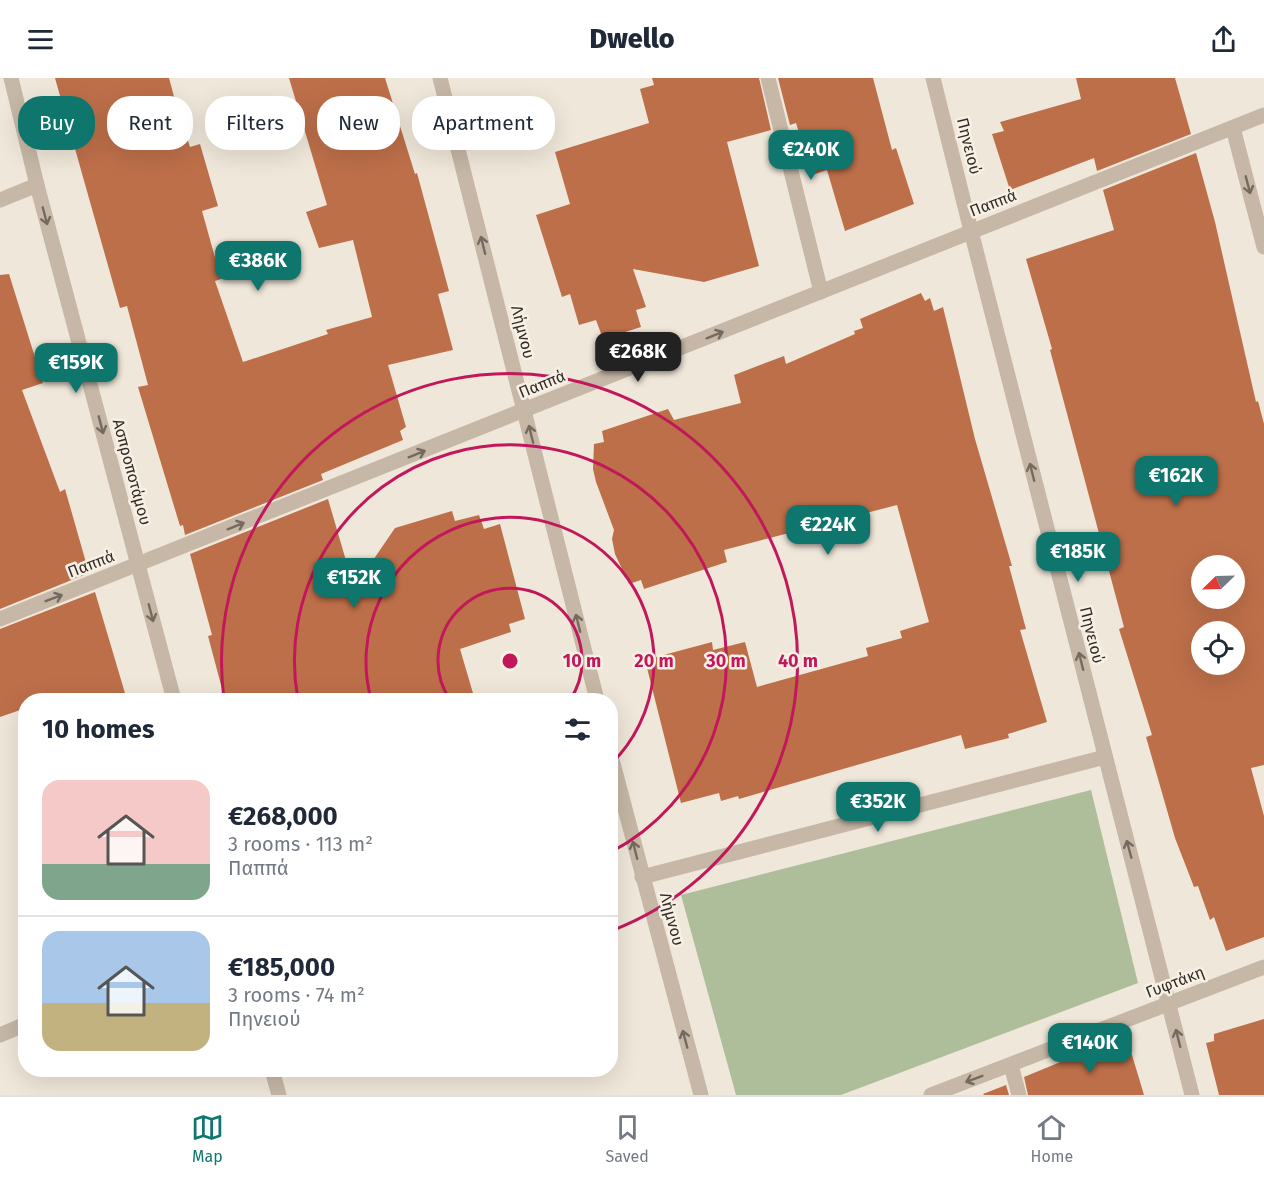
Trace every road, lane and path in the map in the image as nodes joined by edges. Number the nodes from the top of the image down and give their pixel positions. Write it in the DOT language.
graph roads {
  1 [pos="11,78"];
  2 [pos="440,78"];
  3 [pos="768,78"];
  4 [pos="933,78"];
  5 [pos="1264,115"];
  6 [pos="1233,128"];
  7 [pos="37,185"];
  8 [pos="0,200"];
  9 [pos="970,231"];
  10 [pos="1264,247"];
  11 [pos="821,292"];
  12 [pos="525,411"];
  13 [pos="138,565"];
  14 [pos="0,619"];
  15 [pos="172,693"];
  16 [pos="595,693"];
  17 [pos="1105,757"];
  18 [pos="618,783"];
  19 [pos="642,877"];
  20 [pos="1264,967"];
  21 [pos="1169,1004"];
  22 [pos="18,1027"];
  23 [pos="0,1035"];
  24 [pos="1011,1065"];
  25 [pos="274,1077"];
  26 [pos="279,1095"];
  27 [pos="701,1095"];
  28 [pos="931,1095"];
  29 [pos="1019,1095"];
  30 [pos="1192,1095"];
  1 -- 7 [label="street, Ασπροποτάμου"];
  12 -- 2 [label="street, Λήμνου, one-way"];
  3 -- 11 [label="street"];
  4 -- 9 [label="street, Πηνειού"];
  5 -- 6 [label="street, Παππά"];
  6 -- 9 [label="street, Παππά"];
  6 -- 10 [label="street, one-way"];
  7 -- 8 [label="street"];
  7 -- 13 [label="street, Ασπροποτάμου, one-way"];
  9 -- 11 [label="street, Παππά"];
  17 -- 9 [label="street, Πηνειού, one-way"];
  12 -- 11 [label="street, Παππά, one-way"];
  13 -- 12 [label="street, Παππά, one-way"];
  16 -- 12 [label="street, Λήμνου, one-way"];
  14 -- 13 [label="street, Παππά, one-way"];
  13 -- 15 [label="street, Ασπροποτάμου, one-way"];
  17 -- 19 [label="street"];
  21 -- 17 [label="street, Πηνειού, one-way"];
  19 -- 18 [label="street, Λήμνου, one-way"];
  27 -- 19 [label="street, Λήμνου, one-way"];
  20 -- 21 [label="street, Γυφτάκη"];
  21 -- 24 [label="street, Γυφτάκη"];
  30 -- 21 [label="street, Πηνειού, one-way"];
  22 -- 23 [label="street"];
  24 -- 28 [label="street, Γυφτάκη, one-way"];
  24 -- 29 [label="street"];
  25 -- 26 [label="street"];
}
